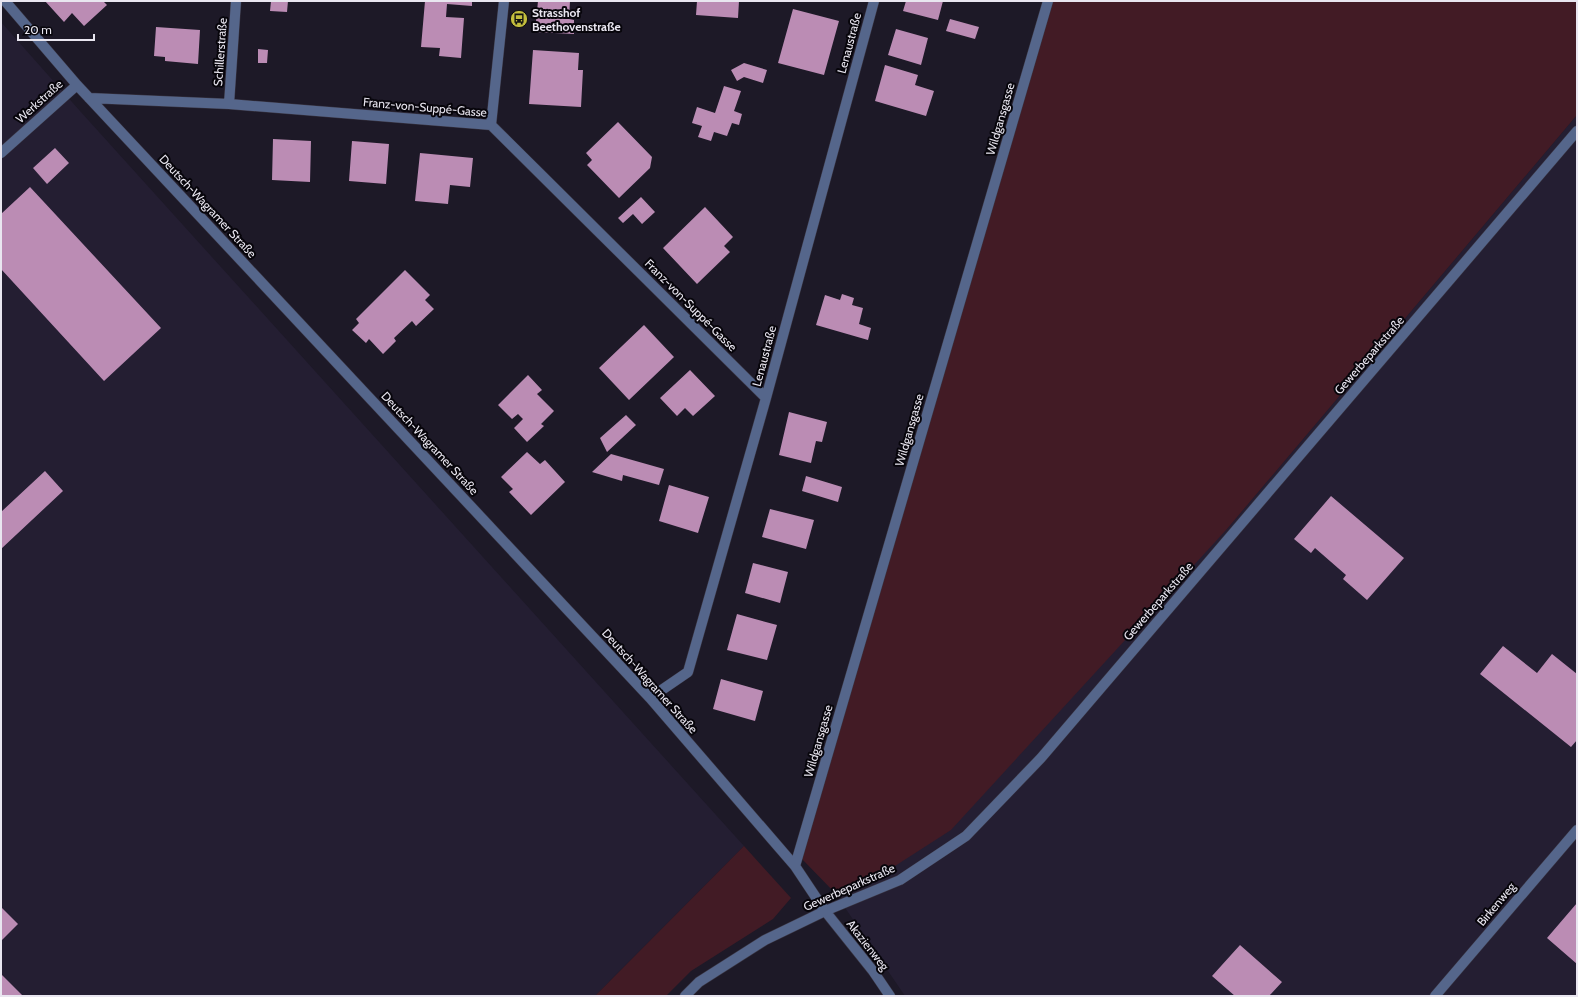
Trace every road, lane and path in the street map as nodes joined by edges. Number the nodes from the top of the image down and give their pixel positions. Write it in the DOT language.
graph roads {
  1 [pos="5,1"];
  2 [pos="236,1"];
  3 [pos="504,1"];
  4 [pos="874,1"];
  5 [pos="1048,1"];
  6 [pos="77,85"];
  7 [pos="89,98"];
  8 [pos="229,104"];
  9 [pos="491,125"];
  10 [pos="1577,131"];
  11 [pos="1,153"];
  12 [pos="766,398"];
  13 [pos="650,698"];
  14 [pos="1577,830"];
  15 [pos="795,866"];
  16 [pos="825,911"];
  17 [pos="685,996"];
  18 [pos="890,996"];
  19 [pos="1435,996"];
  1 -- 6 [label="street, Deutsch-Wagramer Straße"];
  2 -- 8 [label="street, Schillerstraße"];
  3 -- 9 [label="street"];
  4 -- 12 [label="street, Lenaustraße"];
  5 -- 15 [label="street, Wildgansgasse"];
  6 -- 7 [label="street, Deutsch-Wagramer Straße"];
  6 -- 11 [label="street, Werkstraße"];
  7 -- 8 [label="street, Franz-von-Suppé-Gasse"];
  7 -- 13 [label="street, Deutsch-Wagramer Straße"];
  8 -- 9 [label="street, Franz-von-Suppé-Gasse"];
  9 -- 12 [label="street, Franz-von-Suppé-Gasse"];
  10 -- 16 [label="street, Gewerbeparkstraße"];
  12 -- 13 [label="street, Lenaustraße"];
  13 -- 15 [label="street, Deutsch-Wagramer Straße"];
  14 -- 19 [label="street, Birkenweg"];
  15 -- 16 [label="street, Deutsch-Wagramer Straße"];
  16 -- 17 [label="street, Gewerbeparkstraße"];
  16 -- 18 [label="street, Akazienweg"];
}
